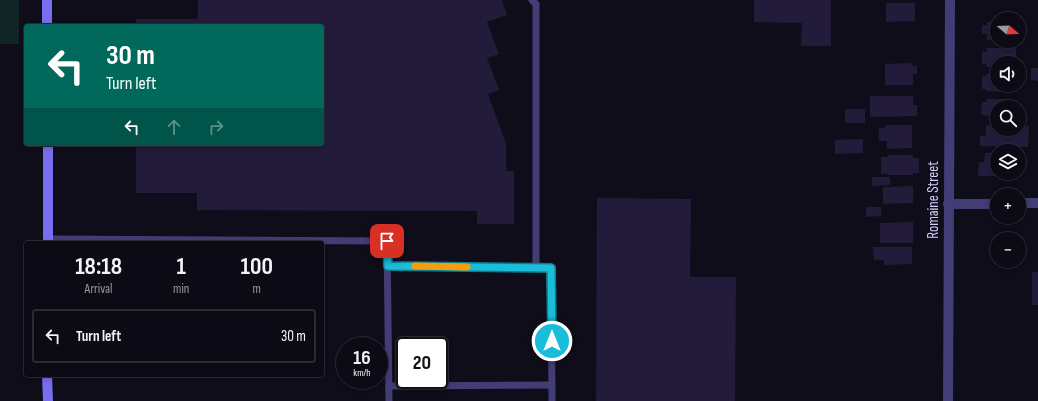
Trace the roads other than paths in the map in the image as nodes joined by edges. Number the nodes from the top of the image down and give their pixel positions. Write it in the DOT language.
graph roads {
  1 [pos="47,0"];
  2 [pos="532,0"];
  3 [pos="950,0"];
  4 [pos="47,24"];
  5 [pos="48,146"];
  6 [pos="1026,203"];
  7 [pos="1038,203"];
  8 [pos="948,204"];
  9 [pos="990,204"];
  10 [pos="48,241"];
  11 [pos="388,266"];
  12 [pos="536,268"];
  13 [pos="46,377"];
  14 [pos="552,385"];
  15 [pos="389,386"];
  16 [pos="44,401"];
  17 [pos="48,401"];
  18 [pos="389,401"];
  19 [pos="552,401"];
  20 [pos="948,401"];
  1 -- 4 [label="main road"];
  2 -- 12 [label="lane"];
  3 -- 8 [label="street, Romaine Street"];
  5 -- 10 [label="main road"];
  6 -- 7 [label="street"];
  8 -- 9 [label="street"];
  8 -- 20 [label="street, Romaine Street"];
  10 -- 11 [label="lane"];
  11 -- 12 [label="lane"];
  11 -- 15 [label="lane"];
  12 -- 14 [label="lane"];
  13 -- 16 [label="main road"];
  13 -- 17 [label="main road"];
  14 -- 15 [label="lane"];
  14 -- 19 [label="lane"];
  15 -- 18 [label="lane"];
}
